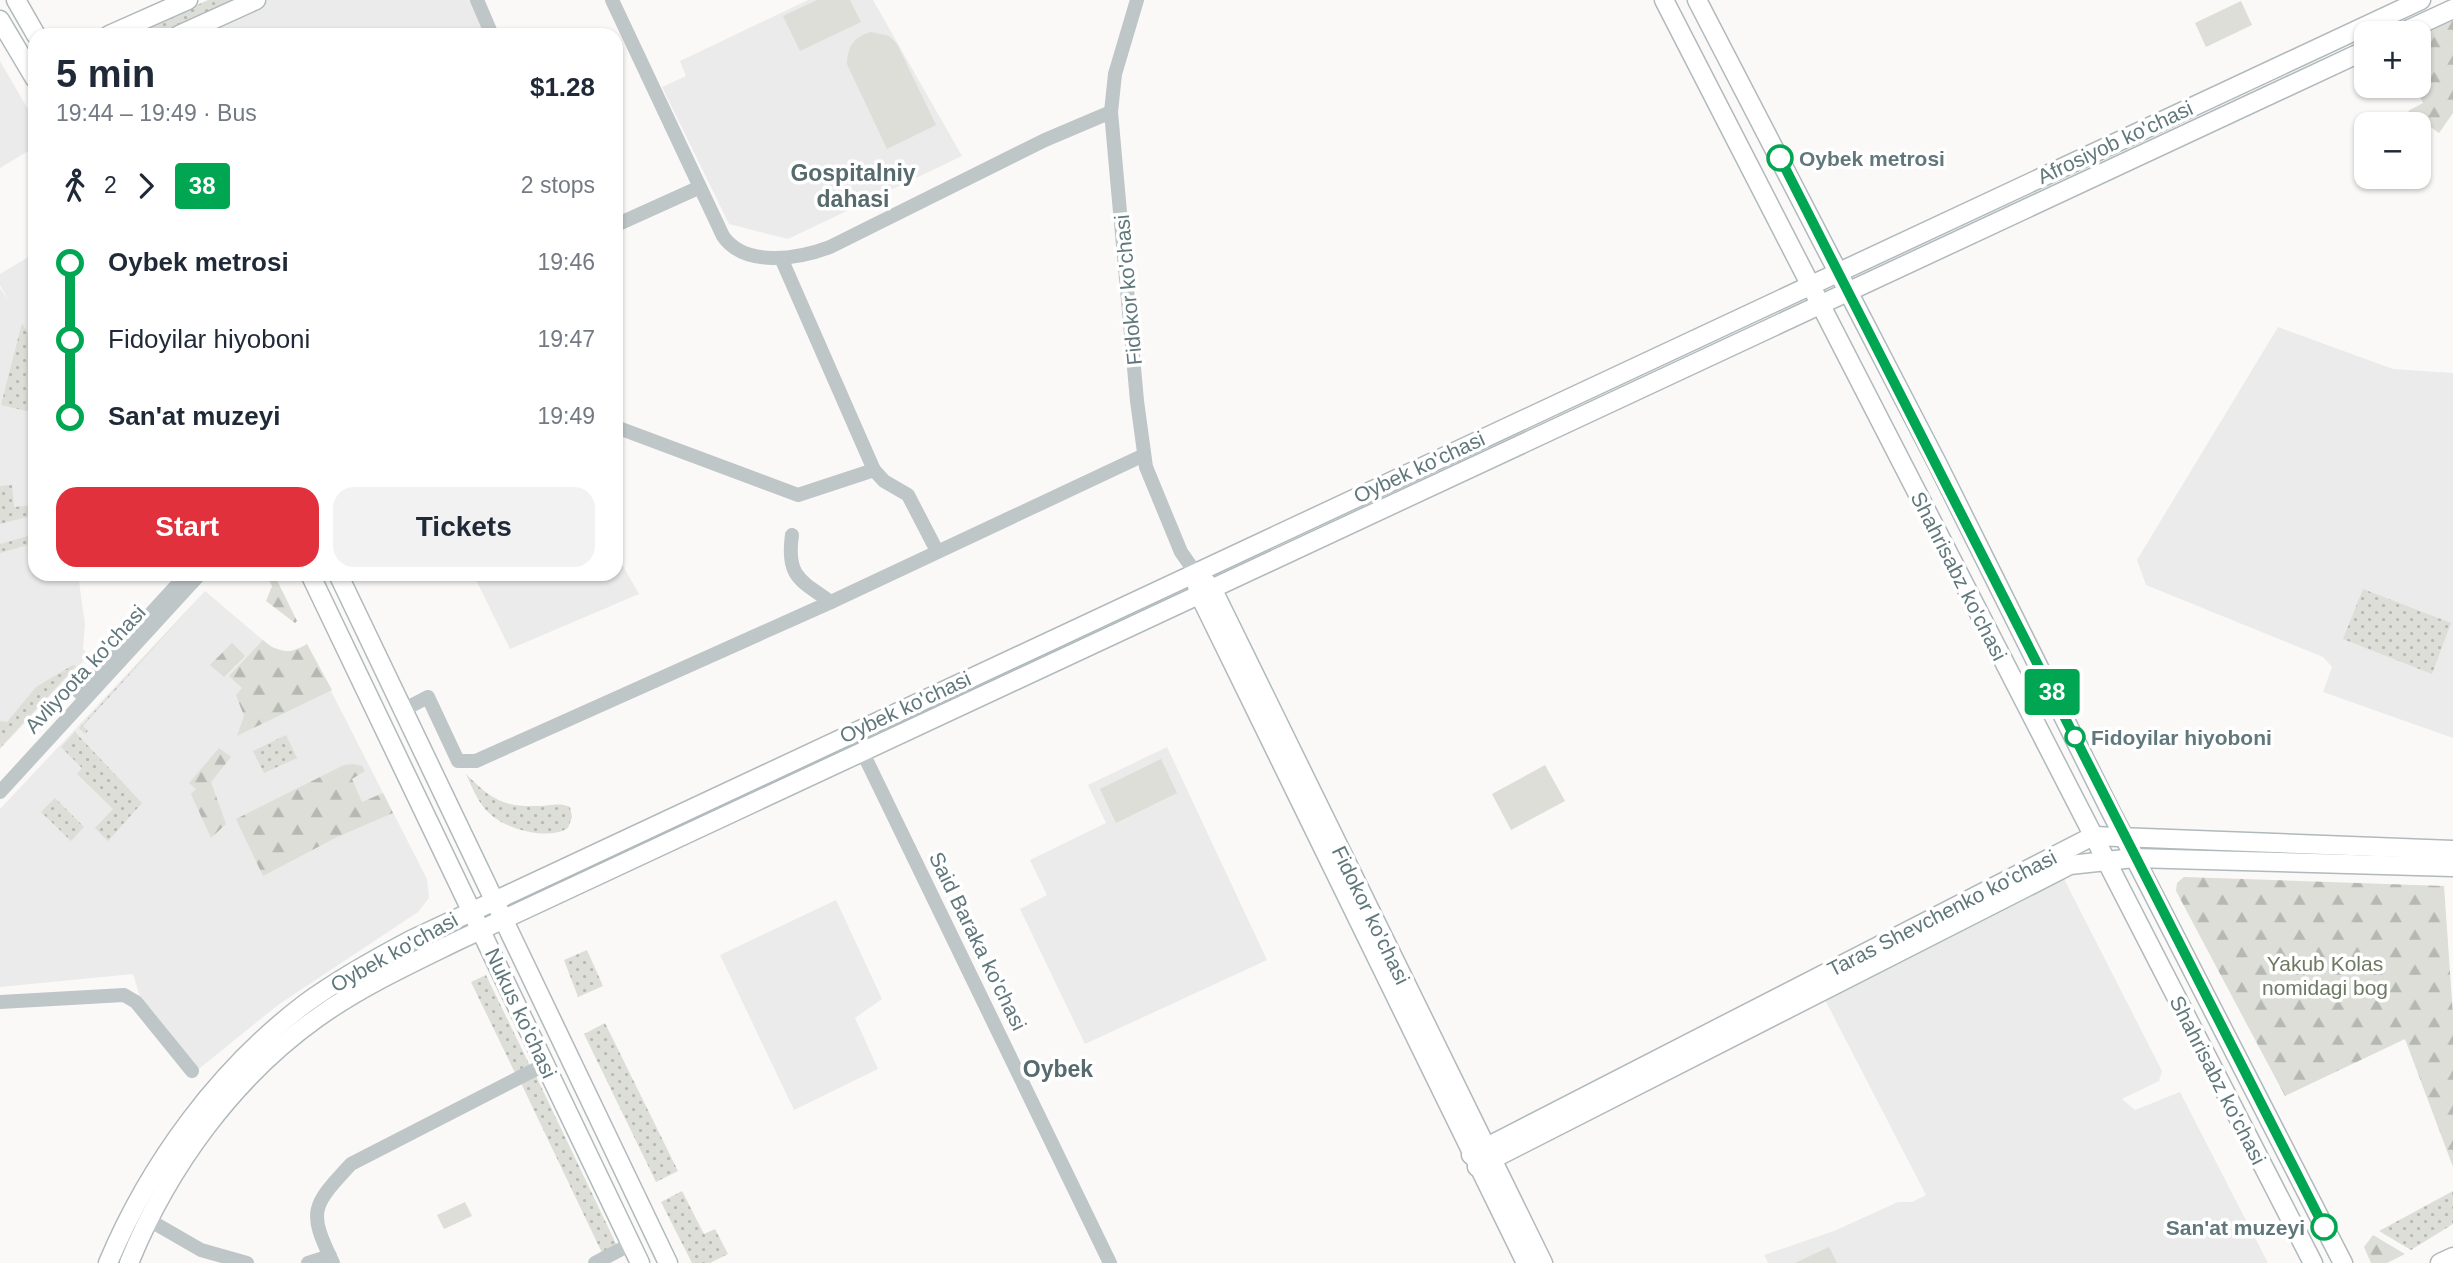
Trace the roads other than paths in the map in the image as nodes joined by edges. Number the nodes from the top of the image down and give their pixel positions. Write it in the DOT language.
graph roads {
  1 [pos="16,0"];
  2 [pos="188,0"];
  3 [pos="256,0"];
  4 [pos="477,0"];
  5 [pos="612,0"];
  6 [pos="1137,0"];
  7 [pos="1664,0"];
  8 [pos="1697,0"];
  9 [pos="2421,0"];
  10 [pos="2453,9"];
  11 [pos="0,20"];
  12 [pos="2428,21"];
  13 [pos="32,28"];
  14 [pos="125,28"];
  15 [pos="195,28"];
  16 [pos="489,28"];
  17 [pos="2354,56"];
  18 [pos="28,64"];
  19 [pos="1111,112"];
  20 [pos="698,188"];
  21 [pos="623,222"];
  22 [pos="781,258"];
  23 [pos="1839,271"];
  24 [pos="1810,285"];
  25 [pos="1849,291"];
  26 [pos="1820,305"];
  27 [pos="623,430"];
  28 [pos="1144,455"];
  29 [pos="874,470"];
  30 [pos="792,535"];
  31 [pos="937,551"];
  32 [pos="1195,572"];
  33 [pos="181,581"];
  34 [pos="193,581"];
  35 [pos="313,581"];
  36 [pos="341,581"];
  37 [pos="1205,591"];
  38 [pos="831,603"];
  39 [pos="401,711"];
  40 [pos="64,716"];
  41 [pos="862,751"];
  42 [pos="0,778"];
  43 [pos="0,792"];
  44 [pos="2093,836"];
  45 [pos="2124,837"];
  46 [pos="2453,850"];
  47 [pos="2134,858"];
  48 [pos="2105,859"];
  49 [pos="2181,859"];
  50 [pos="2453,867"];
  51 [pos="2150,889"];
  52 [pos="492,900"];
  53 [pos="471,909"];
  54 [pos="502,919"];
  55 [pos="481,929"];
  56 [pos="0,1002"];
  57 [pos="546,1064"];
  58 [pos="192,1071"];
  59 [pos="1481,1157"];
  60 [pos="149,1220"];
  61 [pos="631,1244"];
  62 [pos="2453,1257"];
  63 [pos="331,1259"];
  64 [pos="108,1263"];
  65 [pos="129,1263"];
  66 [pos="247,1263"];
  67 [pos="308,1263"];
  68 [pos="595,1263"];
  69 [pos="640,1263"];
  70 [pos="668,1263"];
  71 [pos="1110,1263"];
  72 [pos="1526,1263"];
  73 [pos="1543,1263"];
  74 [pos="2313,1263"];
  75 [pos="2343,1263"];
  76 [pos="2440,1263"];
  1 -- 13 [label="main road"];
  2 -- 14 [label="main road"];
  3 -- 15 [label="main road"];
  4 -- 16 [label="street"];
  5 -- 20 [label="street"];
  6 -- 19 [label="street, Fidokor ko'chasi"];
  7 -- 24 [label="main road, Shahrisabz ko'chasi"];
  8 -- 23 [label="main road, Shahrisabz ko'chasi"];
  9 -- 23 [label="main road, Afrosiyob ko'chasi"];
  10 -- 12 [label="main road"];
  11 -- 18 [label="main road"];
  17 -- 25 [label="main road, Afrosiyob ko'chasi"];
  19 -- 22 [label="street"];
  19 -- 28 [label="street, Fidokor ko'chasi"];
  20 -- 21 [label="street"];
  20 -- 22 [label="street"];
  22 -- 29 [label="street"];
  23 -- 24 [label="main road, Afrosiyob ko'chasi"];
  23 -- 25 [label="main road, Shahrisabz ko'chasi"];
  24 -- 26 [label="main road, Shahrisabz ko'chasi"];
  24 -- 32 [label="main road, Oybek ko'chasi"];
  25 -- 26 [label="main road, Afrosiyob ko'chasi"];
  25 -- 45 [label="main road, Shahrisabz ko'chasi"];
  26 -- 37 [label="main road, Oybek ko'chasi"];
  26 -- 44 [label="main road, Shahrisabz ko'chasi"];
  27 -- 29 [label="street"];
  28 -- 31 [label="street"];
  28 -- 32 [label="street, Fidokor ko'chasi"];
  29 -- 31 [label="street"];
  30 -- 38 [label="street"];
  31 -- 38 [label="street"];
  32 -- 37 [label="main road, Fidokor ko'chasi"];
  32 -- 52 [label="main road, Oybek ko'chasi"];
  33 -- 40 [label="street, Avliyoota ko'chasi"];
  34 -- 40 [label="street, Avliyoota ko'chasi"];
  35 -- 53 [label="main road, Nukus ko'chasi"];
  36 -- 39 [label="main road, Nukus ko'chasi"];
  37 -- 41 [label="main road, Oybek ko'chasi"];
  37 -- 59 [label="main road, Fidokor ko'chasi"];
  38 -- 39 [label="street"];
  39 -- 52 [label="main road, Nukus ko'chasi"];
  40 -- 42 [label="street, Avliyoota ko'chasi"];
  40 -- 43 [label="street, Avliyoota ko'chasi"];
  41 -- 54 [label="main road, Oybek ko'chasi"];
  41 -- 71 [label="street, Said Baraka ko'chasi"];
  44 -- 45 [label="main road, Taras Shevchenko ko'chasi"];
  44 -- 48 [label="main road, Shahrisabz ko'chasi"];
  44 -- 59 [label="main road, Taras Shevchenko ko'chasi"];
  45 -- 46 [label="main road, Taras Shevchenko ko'chasi"];
  45 -- 47 [label="main road, Shahrisabz ko'chasi"];
  47 -- 48 [label="main road, Taras Shevchenko ko'chasi"];
  47 -- 49 [label="main road, Taras Shevchenko ko'chasi"];
  47 -- 51 [label="main road, Shahrisabz ko'chasi"];
  48 -- 59 [label="main road, Taras Shevchenko ko'chasi"];
  48 -- 74 [label="main road, Shahrisabz ko'chasi"];
  49 -- 50 [label="main road, Taras Shevchenko ko'chasi"];
  49 -- 51 [label="main road"];
  51 -- 75 [label="main road, Shahrisabz ko'chasi"];
  52 -- 53 [label="main road, Oybek ko'chasi"];
  52 -- 54 [label="main road, Nukus ko'chasi"];
  53 -- 55 [label="main road, Nukus ko'chasi"];
  53 -- 64 [label="main road, Oybek ko'chasi"];
  54 -- 55 [label="main road, Oybek ko'chasi"];
  54 -- 70 [label="main road, Nukus ko'chasi"];
  55 -- 57 [label="main road, Nukus ko'chasi"];
  55 -- 60 [label="main road, Oybek ko'chasi"];
  56 -- 58 [label="street"];
  57 -- 61 [label="main road, Nukus ko'chasi"];
  57 -- 63 [label="street"];
  59 -- 72 [label="main road, Fidokor ko'chasi"];
  59 -- 73 [label="main road, Fidokor ko'chasi"];
  60 -- 65 [label="main road, Oybek ko'chasi"];
  60 -- 66 [label="street"];
  61 -- 68 [label="street"];
  61 -- 69 [label="main road, Nukus ko'chasi"];
  62 -- 76 [label="main road"];
  63 -- 67 [label="street"];
}
